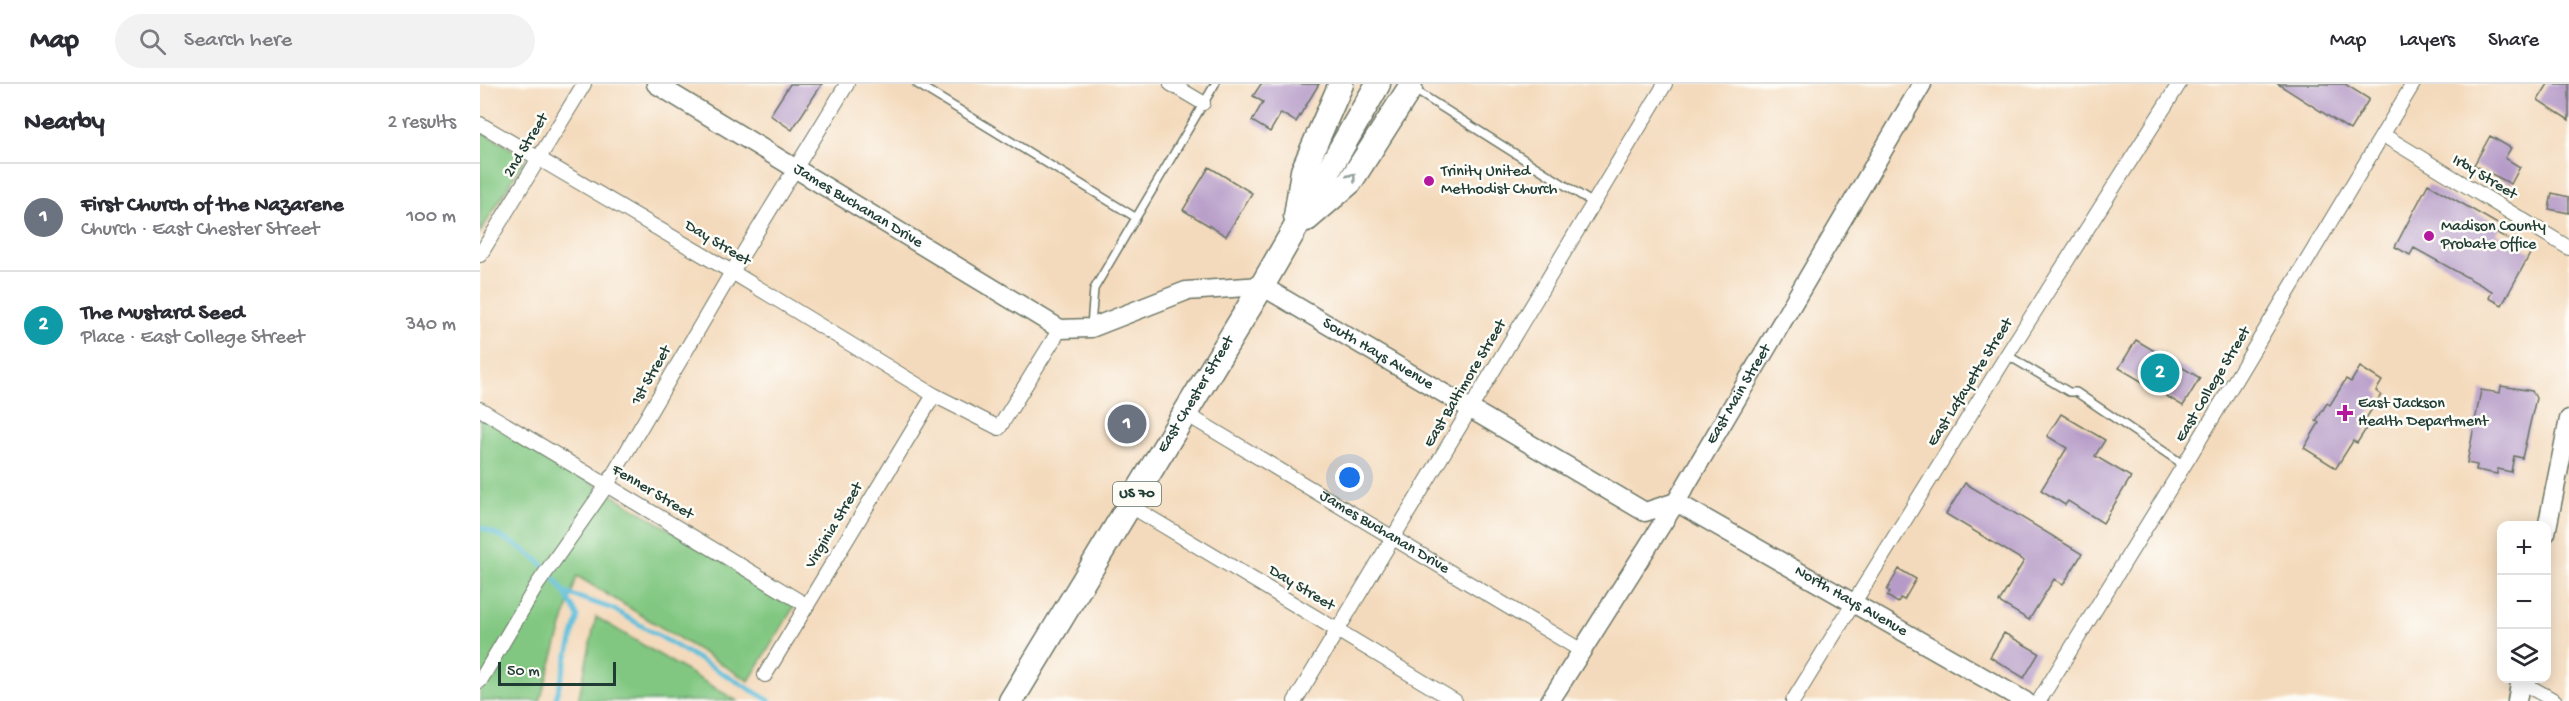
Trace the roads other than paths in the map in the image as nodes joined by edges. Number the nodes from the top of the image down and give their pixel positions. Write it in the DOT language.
graph roads {
  1 [pos="584,84"];
  2 [pos="656,84"];
  3 [pos="848,84"];
  4 [pos="917,84"];
  5 [pos="1171,84"];
  6 [pos="1215,84"];
  7 [pos="1341,84"];
  8 [pos="1378,84"];
  9 [pos="1665,84"];
  10 [pos="1922,84"];
  11 [pos="2179,84"];
  12 [pos="2413,84"];
  13 [pos="1411,86"];
  14 [pos="1203,103"];
  15 [pos="480,124"];
  16 [pos="2383,135"];
  17 [pos="539,158"];
  18 [pos="795,170"];
  19 [pos="1593,203"];
  20 [pos="1135,217"];
  21 [pos="1294,230"];
  22 [pos="2569,248"];
  23 [pos="480,255"];
  24 [pos="732,272"];
  25 [pos="1262,286"];
  26 [pos="1090,328"];
  27 [pos="1060,329"];
  28 [pos="2007,355"];
  29 [pos="934,395"];
  30 [pos="480,409"];
  31 [pos="1470,409"];
  32 [pos="1186,414"];
  33 [pos="2569,419"];
  34 [pos="2184,465"];
  35 [pos="2563,479"];
  36 [pos="607,485"];
  37 [pos="1676,502"];
  38 [pos="1129,506"];
  39 [pos="2551,521"];
  40 [pos="1393,538"];
  41 [pos="1853,603"];
  42 [pos="806,605"];
  43 [pos="1337,630"];
  44 [pos="1582,651"];
  45 [pos="765,675"];
  46 [pos="480,681"];
  47 [pos="2520,683"];
  48 [pos="2526,683"];
  49 [pos="1011,701"];
  50 [pos="1295,701"];
  51 [pos="1455,701"];
  52 [pos="1550,701"];
  53 [pos="1793,701"];
  54 [pos="2025,701"];
  55 [pos="2039,701"];
  56 [pos="2517,701"];
  57 [pos="2556,701"];
  1 -- 17 [label="street, 2nd Street"];
  2 -- 18 [label="street, James Buchanan Drive"];
  3 -- 18 [label="street, 1st Street"];
  4 -- 20 [label="lane"];
  5 -- 14 [label="street"];
  6 -- 14 [label="lane"];
  7 -- 21 [label="highway"];
  8 -- 21 [label="highway, East Chester Street / US 70"];
  9 -- 19 [label="street, East Baltimore Street"];
  10 -- 37 [label="street, East Main Street"];
  11 -- 28 [label="street, East Lafayette Street"];
  12 -- 16 [label="street, East College Street"];
  13 -- 19 [label="lane"];
  21 -- 13 [label="highway, one-way"];
  14 -- 20 [label="lane"];
  15 -- 17 [label="street, Day Street"];
  16 -- 22 [label="street, Irby Street"];
  16 -- 34 [label="street, East College Street"];
  17 -- 23 [label="street, 2nd Street"];
  17 -- 24 [label="street, Day Street"];
  18 -- 24 [label="street, 1st Street"];
  18 -- 27 [label="street, James Buchanan Drive"];
  19 -- 31 [label="street, East Baltimore Street"];
  20 -- 26 [label="lane"];
  21 -- 25 [label="highway, East Chester Street / US 70"];
  24 -- 29 [label="street, Day Street"];
  24 -- 36 [label="street, 1st Street"];
  25 -- 26 [label="street"];
  25 -- 31 [label="street, South Hays Avenue"];
  25 -- 32 [label="highway, East Chester Street / US 70"];
  26 -- 27 [label="street"];
  27 -- 29 [label="street, Day Street"];
  28 -- 34 [label="lane"];
  28 -- 41 [label="street, East Lafayette Street"];
  29 -- 42 [label="street, Virginia Street"];
  30 -- 36 [label="street, Fenner Street"];
  31 -- 37 [label="street, South Hays Avenue"];
  31 -- 40 [label="street, East Baltimore Street"];
  32 -- 38 [label="highway, East Chester Street / US 70"];
  32 -- 40 [label="street, James Buchanan Drive"];
  33 -- 35 [label="street"];
  34 -- 55 [label="street, East College Street"];
  35 -- 39 [label="street"];
  36 -- 42 [label="street, Fenner Street"];
  36 -- 46 [label="street, 1st Street"];
  37 -- 41 [label="street, North Hays Avenue"];
  37 -- 44 [label="street, East Main Street"];
  38 -- 43 [label="street, Day Street"];
  38 -- 49 [label="highway, East Chester Street / US 70"];
  40 -- 43 [label="street, East Baltimore Street"];
  40 -- 44 [label="street, James Buchanan Drive"];
  41 -- 53 [label="street, East Lafayette Street"];
  41 -- 54 [label="street, North Hays Avenue"];
  42 -- 45 [label="street, Virginia Street"];
  43 -- 50 [label="street, East Baltimore Street"];
  43 -- 51 [label="street, Day Street"];
  44 -- 52 [label="street, East Main Street"];
  47 -- 56 [label="street"];
  48 -- 57 [label="street"];
}
